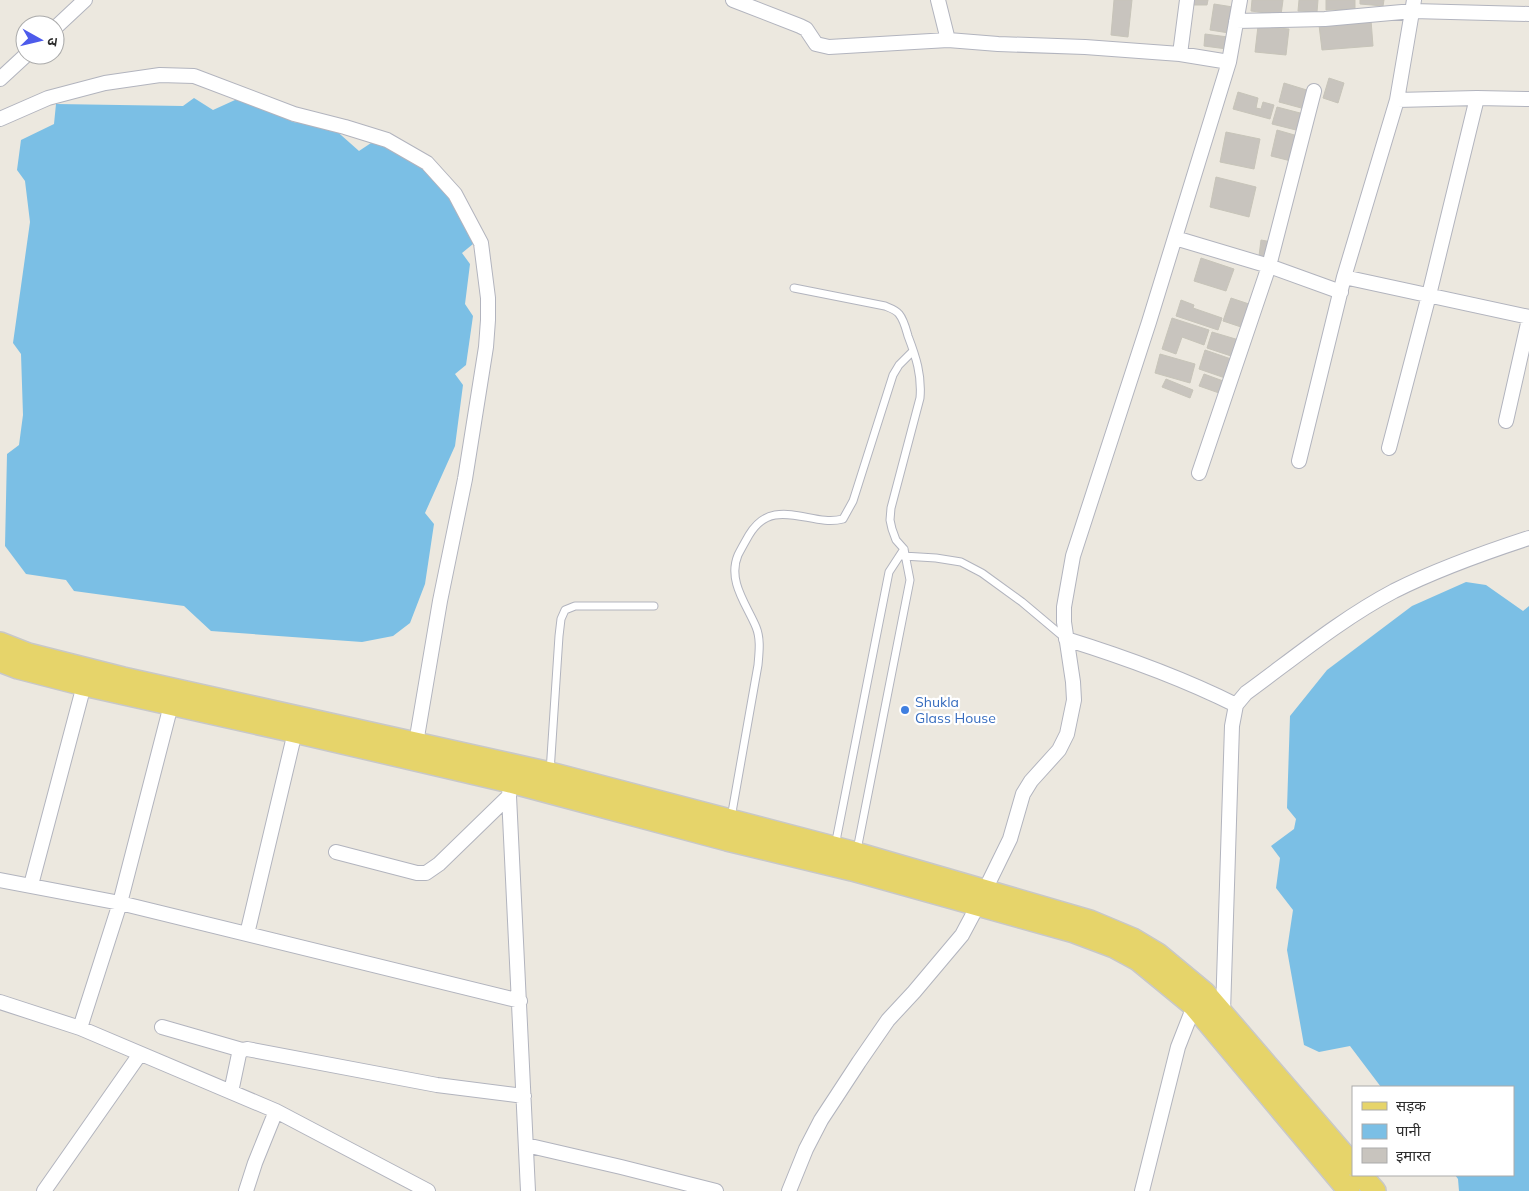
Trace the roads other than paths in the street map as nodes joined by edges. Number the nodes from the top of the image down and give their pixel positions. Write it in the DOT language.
graph roads {
  1 [pos="85,0"];
  2 [pos="733,0"];
  3 [pos="938,0"];
  4 [pos="1187,0"];
  5 [pos="1240,0"];
  6 [pos="1413,5"];
  7 [pos="1529,14"];
  8 [pos="65,19"];
  9 [pos="1236,21"];
  10 [pos="948,40"];
  11 [pos="1180,54"];
  12 [pos="1229,62"];
  13 [pos="15,65"];
  14 [pos="0,79"];
  15 [pos="1314,91"];
  16 [pos="1477,98"];
  17 [pos="1529,99"];
  18 [pos="1396,100"];
  19 [pos="0,119"];
  20 [pos="1174,238"];
  21 [pos="1269,266"];
  22 [pos="1344,277"];
  23 [pos="794,288"];
  24 [pos="1341,292"];
  25 [pos="1429,295"];
  26 [pos="1529,318"];
  27 [pos="913,351"];
  28 [pos="1506,421"];
  29 [pos="1389,448"];
  30 [pos="1299,461"];
  31 [pos="1199,473"];
  32 [pos="1529,538"];
  33 [pos="903,554"];
  34 [pos="654,606"];
  35 [pos="1066,639"];
  36 [pos="0,643"];
  37 [pos="0,661"];
  38 [pos="84,685"];
  39 [pos="170,705"];
  40 [pos="1236,705"];
  41 [pos="295,732"];
  42 [pos="416,743"];
  43 [pos="550,773"];
  44 [pos="511,781"];
  45 [pos="729,830"];
  46 [pos="336,852"];
  47 [pos="833,856"];
  48 [pos="854,861"];
  49 [pos="0,880"];
  50 [pos="31,886"];
  51 [pos="982,897"];
  52 [pos="120,903"];
  53 [pos="247,934"];
  54 [pos="1200,999"];
  55 [pos="520,1001"];
  56 [pos="0,1002"];
  57 [pos="1218,1020"];
  58 [pos="162,1027"];
  59 [pos="80,1028"];
  60 [pos="242,1050"];
  61 [pos="140,1054"];
  62 [pos="231,1092"];
  63 [pos="524,1096"];
  64 [pos="276,1111"];
  65 [pos="526,1145"];
  66 [pos="1352,1164"];
  67 [pos="1362,1176"];
  68 [pos="44,1191"];
  69 [pos="246,1191"];
  70 [pos="428,1191"];
  71 [pos="528,1191"];
  72 [pos="716,1191"];
  73 [pos="789,1191"];
  74 [pos="1142,1191"];
  75 [pos="1349,1191"];
  76 [pos="1375,1191"];
  1 -- 8 [label="street"];
  2 -- 10 [label="street"];
  3 -- 10 [label="street"];
  4 -- 11 [label="street"];
  5 -- 9 [label="street"];
  6 -- 7 [label="street"];
  6 -- 9 [label="street"];
  6 -- 18 [label="street"];
  9 -- 12 [label="street"];
  10 -- 11 [label="street"];
  11 -- 12 [label="street"];
  12 -- 20 [label="street"];
  13 -- 14 [label="street"];
  15 -- 21 [label="street"];
  16 -- 17 [label="street"];
  16 -- 18 [label="street"];
  16 -- 25 [label="street"];
  18 -- 22 [label="street"];
  19 -- 42 [label="street"];
  20 -- 21 [label="street"];
  20 -- 35 [label="street"];
  21 -- 24 [label="street"];
  21 -- 31 [label="street"];
  22 -- 24 [label="street"];
  22 -- 25 [label="street"];
  23 -- 27 [label="lane"];
  24 -- 30 [label="street"];
  25 -- 26 [label="street"];
  25 -- 29 [label="street"];
  26 -- 28 [label="street"];
  27 -- 33 [label="lane"];
  27 -- 45 [label="lane"];
  32 -- 40 [label="street"];
  33 -- 35 [label="lane"];
  33 -- 47 [label="lane"];
  33 -- 48 [label="lane"];
  34 -- 43 [label="lane"];
  35 -- 40 [label="street"];
  35 -- 51 [label="street"];
  36 -- 42 [label="main road"];
  37 -- 38 [label="main road"];
  38 -- 39 [label="main road"];
  38 -- 50 [label="street"];
  39 -- 41 [label="main road"];
  39 -- 52 [label="street"];
  40 -- 57 [label="street"];
  41 -- 44 [label="main road"];
  41 -- 53 [label="street"];
  42 -- 44 [label="main road"];
  43 -- 44 [label="main road"];
  43 -- 45 [label="main road"];
  44 -- 45 [label="main road"];
  44 -- 46 [label="street"];
  44 -- 55 [label="street"];
  45 -- 47 [label="main road"];
  47 -- 48 [label="main road"];
  48 -- 51 [label="main road"];
  49 -- 50 [label="street"];
  50 -- 52 [label="street"];
  51 -- 54 [label="main road"];
  51 -- 73 [label="street"];
  52 -- 53 [label="street"];
  52 -- 59 [label="street"];
  53 -- 55 [label="street"];
  54 -- 57 [label="main road"];
  54 -- 74 [label="street"];
  55 -- 63 [label="street"];
  56 -- 59 [label="street"];
  57 -- 66 [label="main road"];
  57 -- 75 [label="main road"];
  58 -- 60 [label="street"];
  59 -- 61 [label="street"];
  60 -- 62 [label="street"];
  60 -- 63 [label="street"];
  61 -- 62 [label="street"];
  61 -- 68 [label="street"];
  62 -- 64 [label="street"];
  63 -- 65 [label="street"];
  64 -- 69 [label="street"];
  64 -- 70 [label="street"];
  65 -- 71 [label="street"];
  65 -- 72 [label="street"];
  67 -- 76 [label="main road"];
}
